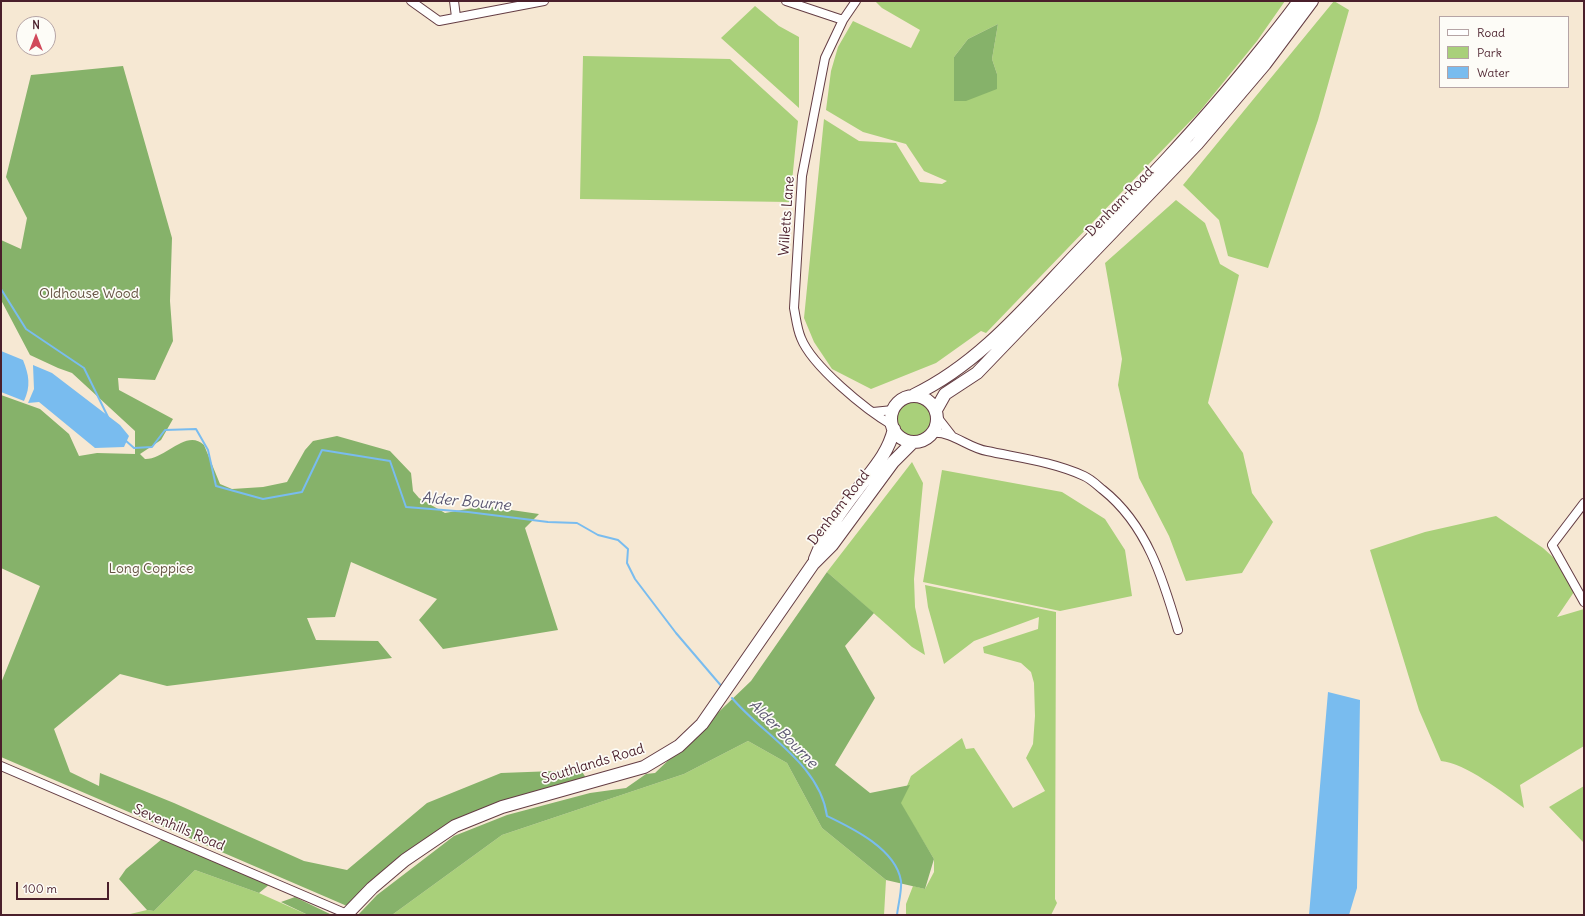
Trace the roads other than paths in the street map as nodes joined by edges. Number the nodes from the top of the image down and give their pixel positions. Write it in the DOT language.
graph roads {
  1 [pos="411,1"];
  2 [pos="454,1"];
  3 [pos="544,1"];
  4 [pos="786,1"];
  5 [pos="856,1"];
  6 [pos="1298,1"];
  7 [pos="1312,1"];
  8 [pos="456,17"];
  9 [pos="843,20"];
  10 [pos="914,395"];
  11 [pos="893,410"];
  12 [pos="873,412"];
  13 [pos="937,414"];
  14 [pos="893,427"];
  15 [pos="933,433"];
  16 [pos="952,436"];
  17 [pos="913,442"];
  18 [pos="1584,503"];
  19 [pos="814,564"];
  20 [pos="1584,602"];
  21 [pos="1178,630"];
  22 [pos="1,766"];
  23 [pos="347,915"];
  1 -- 8 [label="street"];
  2 -- 8 [label="street"];
  3 -- 8 [label="street"];
  4 -- 9 [label="street"];
  5 -- 9 [label="street, Willetts Lane"];
  6 -- 10 [label="main road, Denham Road"];
  7 -- 13 [label="main road, Denham Road"];
  9 -- 12 [label="street, Willetts Lane"];
  10 -- 11 [label="main road"];
  10 -- 13 [label="main road"];
  11 -- 12 [label="street"];
  11 -- 14 [label="main road"];
  12 -- 14 [label="street, Willetts Lane"];
  13 -- 15 [label="main road"];
  13 -- 16 [label="street"];
  14 -- 17 [label="main road"];
  14 -- 19 [label="main road, Denham Road"];
  15 -- 16 [label="street"];
  15 -- 17 [label="main road"];
  16 -- 21 [label="street"];
  17 -- 19 [label="main road, Denham Road"];
  18 -- 20 [label="street"];
  19 -- 23 [label="main road, Southlands Road"];
  22 -- 23 [label="street, Sevenhills Road"];
}
